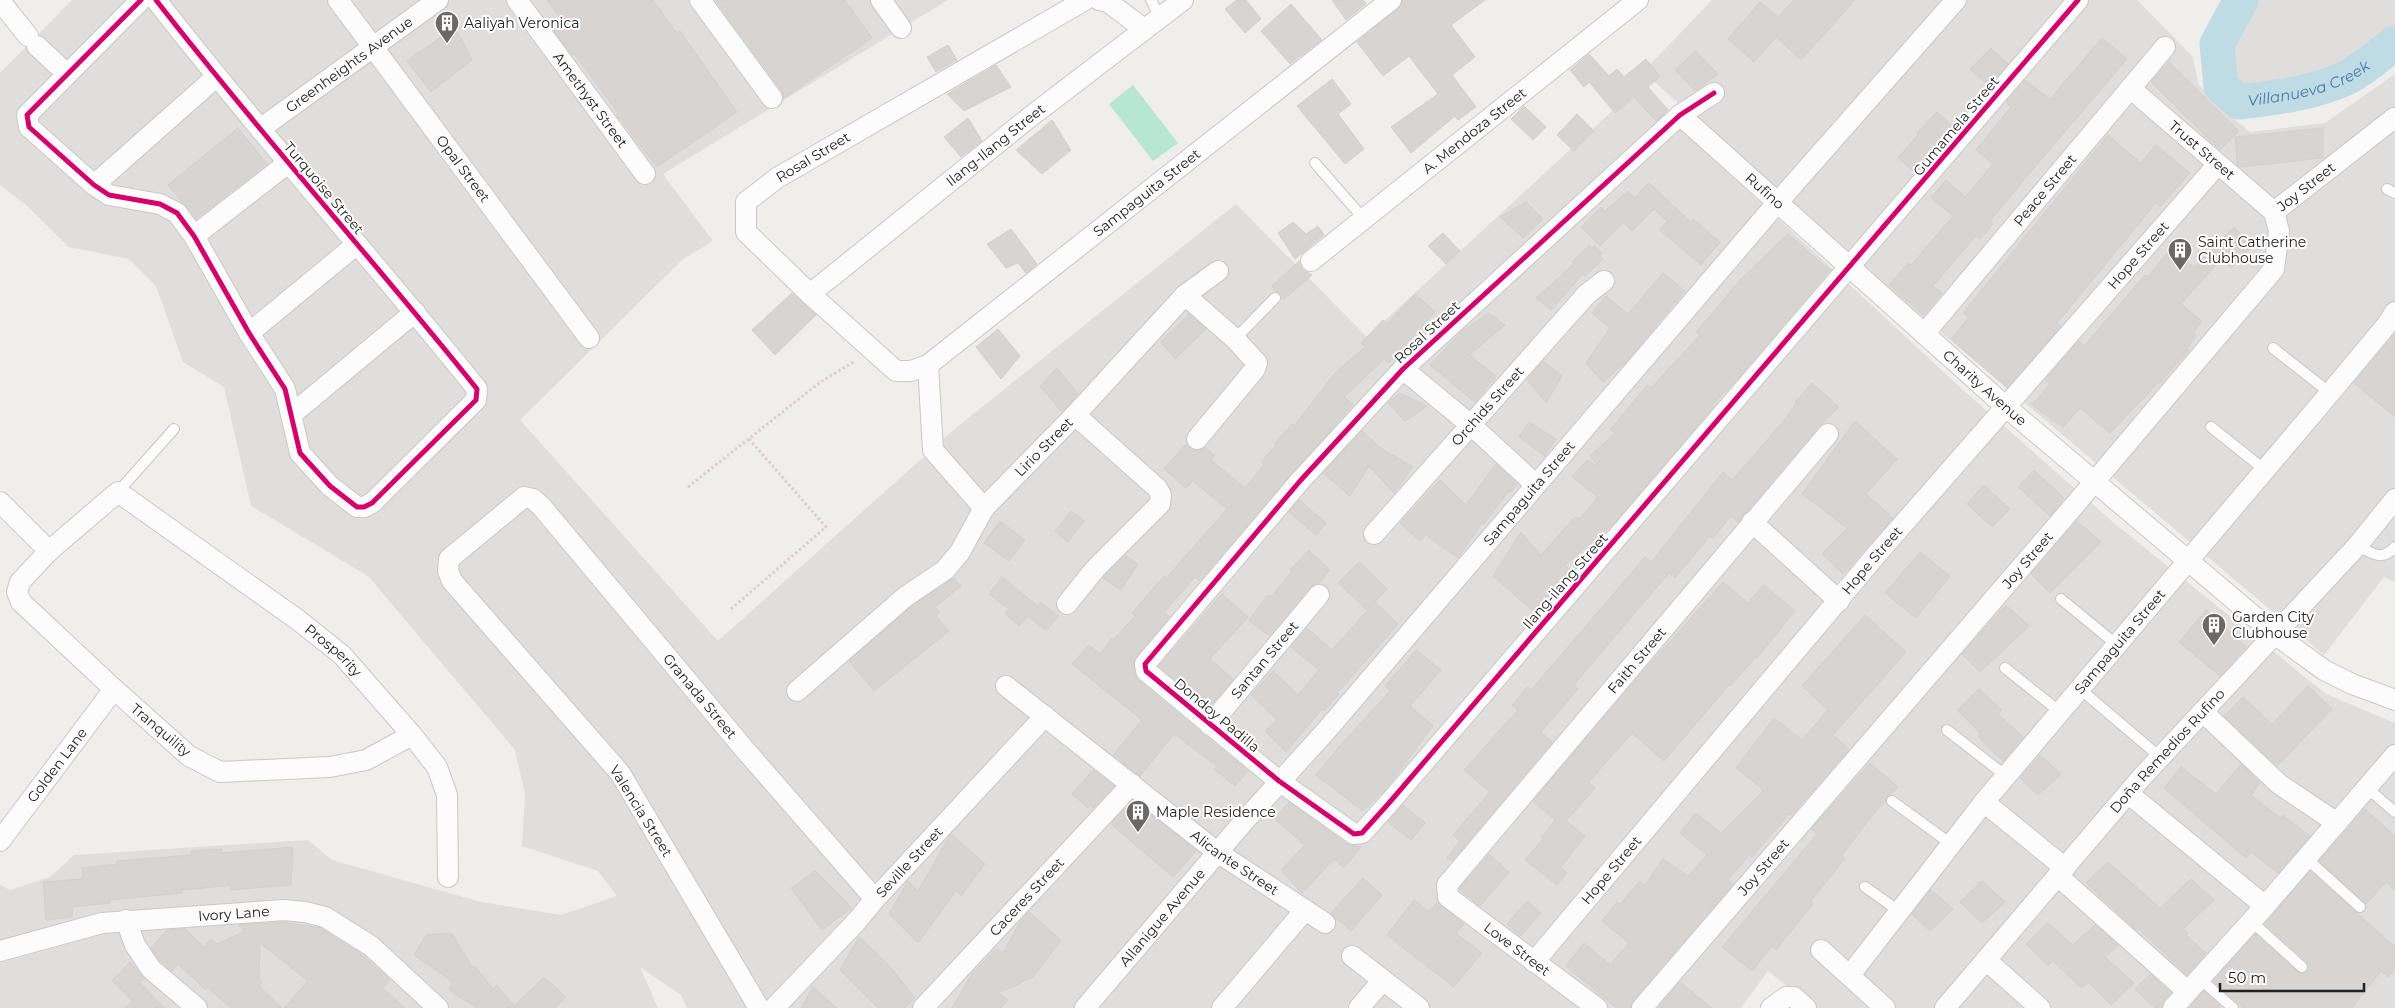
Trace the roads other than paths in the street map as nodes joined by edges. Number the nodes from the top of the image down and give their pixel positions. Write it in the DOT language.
graph roads {
  1 [pos="141,0"];
  2 [pos="156,0"];
  3 [pos="338,0"];
  4 [pos="438,0"];
  5 [pos="518,0"];
  6 [pos="700,0"];
  7 [pos="881,0"];
  8 [pos="1085,0"];
  9 [pos="1099,0"];
  10 [pos="1183,0"];
  11 [pos="1391,0"];
  12 [pos="1638,0"];
  13 [pos="1956,0"];
  14 [pos="2078,0"];
  15 [pos="0,1"];
  16 [pos="1368,7"];
  17 [pos="1155,8"];
  18 [pos="901,28"];
  19 [pos="1144,29"];
  20 [pos="373,47"];
  21 [pos="2165,47"];
  22 [pos="67,74"];
  23 [pos="216,77"];
  24 [pos="2130,88"];
  25 [pos="1714,94"];
  26 [pos="772,98"];
  27 [pos="1680,115"];
  28 [pos="2394,118"];
  29 [pos="260,129"];
  30 [pos="288,163"];
  31 [pos="1315,163"];
  32 [pos="2218,164"];
  33 [pos="645,174"];
  34 [pos="94,185"];
  35 [pos="1777,203"];
  36 [pos="2274,212"];
  37 [pos="1363,218"];
  38 [pos="194,236"];
  39 [pos="357,244"];
  40 [pos="1311,261"];
  41 [pos="1851,266"];
  42 [pos="1218,272"];
  43 [pos="1604,281"];
  44 [pos="810,294"];
  45 [pos="1185,295"];
  46 [pos="1275,298"];
  47 [pos="415,312"];
  48 [pos="2395,312"];
  49 [pos="249,333"];
  50 [pos="1924,334"];
  51 [pos="589,338"];
  52 [pos="1235,339"];
  53 [pos="2274,348"];
  54 [pos="928,365"];
  55 [pos="1403,369"];
  56 [pos="896,371"];
  57 [pos="2330,393"];
  58 [pos="2006,407"];
  59 [pos="291,415"];
  60 [pos="1075,415"];
  61 [pos="1472,426"];
  62 [pos="2211,426"];
  63 [pos="174,429"];
  64 [pos="1828,434"];
  65 [pos="1197,439"];
  66 [pos="2265,470"];
  67 [pos="2096,481"];
  68 [pos="1535,484"];
  69 [pos="118,492"];
  70 [pos="2395,499"];
  71 [pos="0,502"];
  72 [pos="984,508"];
  73 [pos="1752,522"];
  74 [pos="1374,534"];
  75 [pos="2357,546"];
  76 [pos="2395,547"];
  77 [pos="49,551"];
  78 [pos="2188,559"];
  79 [pos="449,560"];
  80 [pos="1318,595"];
  81 [pos="2062,599"];
  82 [pos="1839,601"];
  83 [pos="1068,604"];
  84 [pos="2276,635"];
  85 [pos="2117,645"];
  86 [pos="1145,664"];
  87 [pos="2005,668"];
  88 [pos="1006,686"];
  89 [pos="114,689"];
  90 [pos="2080,689"];
  91 [pos="796,691"];
  92 [pos="2395,700"];
  93 [pos="2060,712"];
  94 [pos="2203,712"];
  95 [pos="1045,716"];
  96 [pos="1210,724"];
  97 [pos="1947,730"];
  98 [pos="412,735"];
  99 [pos="2395,755"];
  100 [pos="2160,757"];
  101 [pos="2006,776"];
  102 [pos="1278,781"];
  103 [pos="1132,784"];
  104 [pos="2367,788"];
  105 [pos="2129,794"];
  106 [pos="1892,801"];
  107 [pos="1984,802"];
  108 [pos="2395,812"];
  109 [pos="2337,823"];
  110 [pos="0,841"];
  111 [pos="1951,844"];
  112 [pos="1217,852"];
  113 [pos="2306,858"];
  114 [pos="2062,872"];
  115 [pos="448,877"];
  116 [pos="1447,885"];
  117 [pos="1865,887"];
  118 [pos="875,899"];
  119 [pos="2360,907"];
  120 [pos="1304,910"];
  121 [pos="1899,911"];
  122 [pos="2258,913"];
  123 [pos="126,920"];
  124 [pos="1325,923"];
  125 [pos="1821,950"];
  126 [pos="0,951"];
  127 [pos="1352,956"];
  128 [pos="1986,960"];
  129 [pos="1534,962"];
  130 [pos="2302,967"];
  131 [pos="1850,975"];
  132 [pos="1382,981"];
  133 [pos="2193,985"];
  134 [pos="197,1008"];
  135 [pos="438,1008"];
  136 [pos="759,1008"];
  137 [pos="774,1008"];
  138 [pos="923,1008"];
  139 [pos="1084,1008"];
  140 [pos="1222,1008"];
  141 [pos="1359,1008"];
  142 [pos="1420,1008"];
  143 [pos="1597,1008"];
  144 [pos="1642,1008"];
  145 [pos="1771,1008"];
  146 [pos="1806,1008"];
  147 [pos="1885,1008"];
  148 [pos="1945,1008"];
  149 [pos="2040,1008"];
  150 [pos="2173,1008"];
  151 [pos="2233,1008"];
  1 -- 22 [label="street"];
  2 -- 23 [label="street, Turquoise Street"];
  3 -- 20 [label="street, Opal Street"];
  4 -- 20 [label="street, Greenheights Avenue"];
  5 -- 33 [label="street, Amethyst Street"];
  6 -- 26 [label="street"];
  7 -- 18 [label="street"];
  8 -- 44 [label="street, Rosal Street"];
  9 -- 19 [label="street"];
  10 -- 17 [label="street, Ilang-Ilang Street"];
  11 -- 16 [label="street, Sampaguita Street"];
  12 -- 37 [label="street, A. Mendoza Street"];
  13 -- 35 [label="street"];
  14 -- 41 [label="street, Gumamela Street"];
  15 -- 22 [label="street"];
  16 -- 54 [label="street, Sampaguita Street"];
  17 -- 19 [label="street, Ilang-Ilang Street"];
  19 -- 44 [label="street, Ilang-Ilang Street"];
  20 -- 29 [label="street, Greenheights Avenue"];
  20 -- 51 [label="street, Opal Street"];
  21 -- 24 [label="street, Peace Street"];
  22 -- 34 [label="street"];
  23 -- 29 [label="street, Turquoise Street"];
  23 -- 34 [label="street"];
  24 -- 32 [label="street, Trust Street"];
  24 -- 50 [label="street, Peace Street"];
  25 -- 27 [label="street, Rosal Street"];
  27 -- 35 [label="street, Rufino"];
  27 -- 55 [label="street, Rosal Street"];
  28 -- 36 [label="street, Joy Street"];
  29 -- 30 [label="street, Turquoise Street"];
  30 -- 38 [label="street"];
  30 -- 39 [label="street, Turquoise Street"];
  31 -- 37 [label="lane"];
  32 -- 36 [label="street, Trust Street"];
  32 -- 58 [label="street, Hope Street"];
  34 -- 38 [label="street"];
  35 -- 41 [label="street, Rufino"];
  35 -- 68 [label="street, Sampaguita Street"];
  36 -- 67 [label="street, Joy Street"];
  37 -- 40 [label="street, A. Mendoza Street"];
  38 -- 49 [label="street"];
  39 -- 47 [label="street, Turquoise Street"];
  39 -- 49 [label="street"];
  41 -- 50 [label="street, Charity Avenue"];
  41 -- 102 [label="street, Ilang-ilang Street"];
  42 -- 45 [label="street, Lirio Street"];
  43 -- 61 [label="street, Orchids Street"];
  44 -- 56 [label="street, Rosal Street"];
  45 -- 52 [label="street"];
  45 -- 60 [label="street, Lirio Street"];
  46 -- 52 [label="lane"];
  47 -- 59 [label="street"];
  47 -- 59 [label="street, Turquoise Street"];
  48 -- 57 [label="street, Sampaguita Street"];
  49 -- 59 [label="street"];
  50 -- 58 [label="street, Charity Avenue"];
  52 -- 65 [label="street"];
  53 -- 57 [label="lane"];
  54 -- 56 [label="street, Sampaguita Street"];
  54 -- 72 [label="street"];
  55 -- 61 [label="street"];
  55 -- 86 [label="street, Rosal Street"];
  57 -- 66 [label="street, Sampaguita Street"];
  58 -- 67 [label="street, Charity Avenue"];
  58 -- 82 [label="street, Hope Street"];
  60 -- 72 [label="street, Lirio Street"];
  60 -- 83 [label="street"];
  61 -- 68 [label="street"];
  61 -- 74 [label="street, Orchids Street"];
  62 -- 66 [label="lane"];
  63 -- 69 [label="lane"];
  64 -- 73 [label="street, Faith Street"];
  66 -- 78 [label="street, Sampaguita Street"];
  67 -- 78 [label="street, Charity Avenue"];
  67 -- 144 [label="street, Joy Street"];
  68 -- 102 [label="street, Sampaguita Street"];
  69 -- 77 [label="street"];
  69 -- 98 [label="street, Prosperity"];
  70 -- 75 [label="street, Doña Remedios Rufino"];
  71 -- 77 [label="street"];
  72 -- 91 [label="street, Lirio Street"];
  73 -- 82 [label="street"];
  73 -- 116 [label="street, Faith Street"];
  75 -- 76 [label="lane"];
  75 -- 84 [label="street, Doña Remedios Rufino"];
  77 -- 89 [label="street, Tranquility"];
  78 -- 84 [label="street, Charity Avenue"];
  78 -- 85 [label="street, Sampaguita Street"];
  79 -- 118 [label="street, Granada Street"];
  79 -- 136 [label="street, Valencia Street"];
  80 -- 96 [label="street, Santan Street"];
  81 -- 85 [label="lane"];
  82 -- 129 [label="street, Hope Street"];
  84 -- 92 [label="street, Charity Avenue"];
  84 -- 94 [label="street, Doña Remedios Rufino"];
  85 -- 90 [label="street, Sampaguita Street"];
  86 -- 96 [label="street, Dondoy Padilla"];
  87 -- 93 [label="lane"];
  88 -- 95 [label="street, Alicante Street"];
  89 -- 98 [label="street, Tranquility"];
  89 -- 110 [label="street, Golden Lane"];
  90 -- 93 [label="street, Sampaguita Street"];
  90 -- 100 [label="lane"];
  93 -- 101 [label="street, Sampaguita Street"];
  94 -- 100 [label="street, Doña Remedios Rufino"];
  94 -- 109 [label="street"];
  95 -- 103 [label="street, Alicante Street"];
  95 -- 118 [label="street, Seville Street"];
  96 -- 102 [label="street, Dondoy Padilla"];
  97 -- 101 [label="lane"];
  98 -- 115 [label="street, Prosperity"];
  99 -- 104 [label="street"];
  100 -- 105 [label="street, Doña Remedios Rufino"];
  101 -- 107 [label="street, Sampaguita Street"];
  102 -- 112 [label="street, Allanigue Avenue"];
  103 -- 112 [label="street, Alicante Street"];
  103 -- 138 [label="street, Caceres Street"];
  104 -- 108 [label="lane"];
  104 -- 109 [label="street"];
  105 -- 114 [label="street, Doña Remedios Rufino"];
  105 -- 122 [label="street"];
  106 -- 111 [label="lane"];
  107 -- 111 [label="street, Sampaguita Street"];
  107 -- 114 [label="street"];
  109 -- 113 [label="street"];
  111 -- 121 [label="street, Sampaguita Street"];
  112 -- 120 [label="street, Alicante Street"];
  112 -- 139 [label="street, Allanigue Avenue"];
  113 -- 119 [label="lane"];
  113 -- 122 [label="street"];
  114 -- 128 [label="street, Doña Remedios Rufino"];
  114 -- 133 [label="street"];
  116 -- 129 [label="street, Love Street"];
  117 -- 121 [label="lane"];
  118 -- 137 [label="street, Seville Street"];
  120 -- 124 [label="street, Alicante Street"];
  120 -- 140 [label="street"];
  121 -- 131 [label="street, Sampaguita Street"];
  122 -- 130 [label="lane"];
  122 -- 133 [label="street"];
  123 -- 126 [label="street, Ivory Lane"];
  123 -- 134 [label="street"];
  123 -- 135 [label="street, Ivory Lane"];
  125 -- 131 [label="street"];
  127 -- 132 [label="street"];
  128 -- 148 [label="street, Doña Remedios Rufino"];
  128 -- 149 [label="street"];
  129 -- 143 [label="street, Love Street"];
  131 -- 147 [label="street"];
  132 -- 141 [label="street"];
  132 -- 142 [label="street"];
  133 -- 150 [label="street"];
  133 -- 151 [label="lane"];
  145 -- 146 [label="street"];
}
